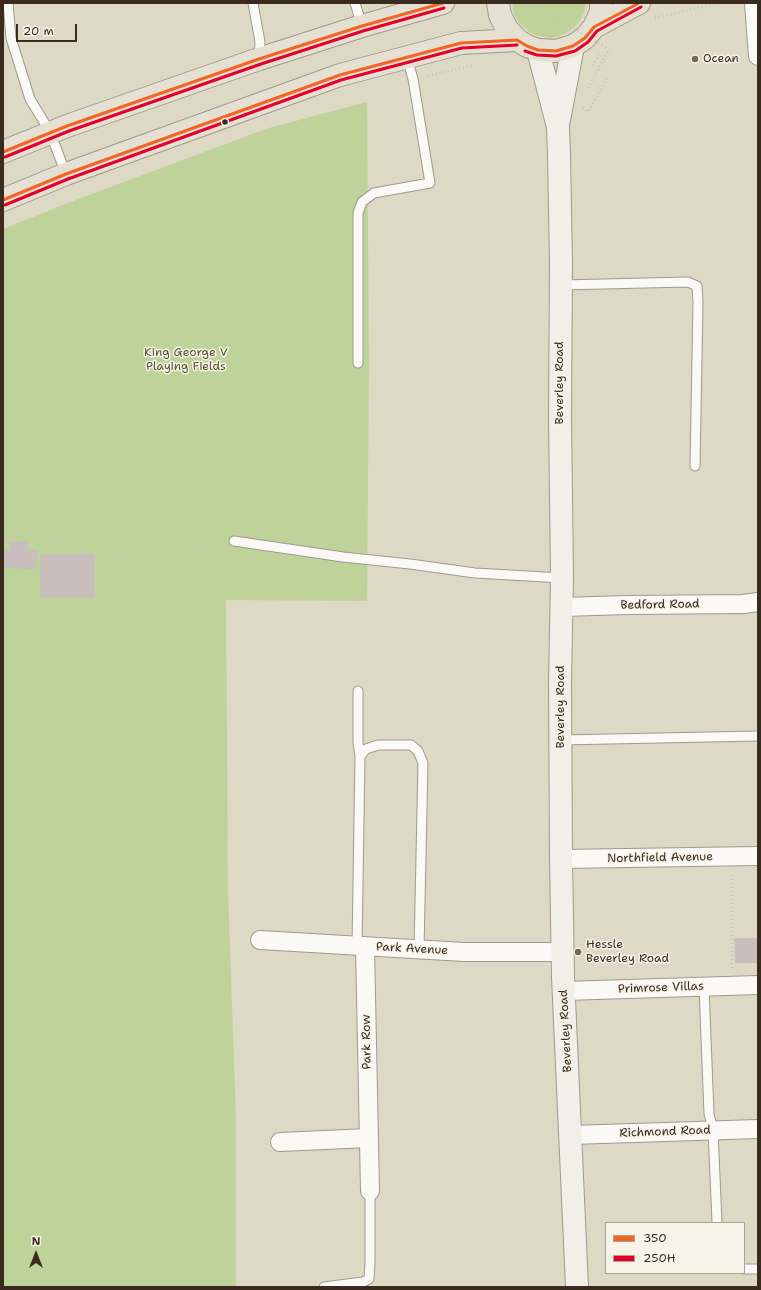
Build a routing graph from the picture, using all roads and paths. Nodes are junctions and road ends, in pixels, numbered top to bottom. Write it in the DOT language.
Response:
graph roads {
  1 [pos="8,3"];
  2 [pos="253,3"];
  3 [pos="354,3"];
  4 [pos="443,3"];
  5 [pos="498,3"];
  6 [pos="529,3"];
  7 [pos="602,3"];
  8 [pos="719,3"];
  9 [pos="754,3"];
  10 [pos="645,11"];
  11 [pos="362,26"];
  12 [pos="594,27"];
  13 [pos="518,40"];
  14 [pos="608,45"];
  15 [pos="572,46"];
  16 [pos="538,50"];
  17 [pos="758,56"];
  18 [pos="259,58"];
  19 [pos="407,58"];
  20 [pos="479,64"];
  21 [pos="590,68"];
  22 [pos="607,78"];
  23 [pos="413,79"];
  24 [pos="586,91"];
  25 [pos="579,105"];
  26 [pos="558,127"];
  27 [pos="50,132"];
  28 [pos="3,152"];
  29 [pos="66,174"];
  30 [pos="3,200"];
  31 [pos="561,285"];
  32 [pos="358,363"];
  33 [pos="695,466"];
  34 [pos="3,532"];
  35 [pos="234,541"];
  36 [pos="562,578"];
  37 [pos="758,602"];
  38 [pos="562,607"];
  39 [pos="358,691"];
  40 [pos="758,736"];
  41 [pos="560,740"];
  42 [pos="360,756"];
  43 [pos="758,856"];
  44 [pos="732,857"];
  45 [pos="561,859"];
  46 [pos="260,940"];
  47 [pos="361,946"];
  48 [pos="419,949"];
  49 [pos="564,952"];
  50 [pos="732,986"];
  51 [pos="758,986"];
  52 [pos="704,987"];
  53 [pos="564,991"];
  54 [pos="758,1129"];
  55 [pos="713,1130"];
  56 [pos="571,1135"];
  57 [pos="369,1138"];
  58 [pos="280,1142"];
  59 [pos="370,1191"];
  60 [pos="717,1222"];
  61 [pos="745,1269"];
  62 [pos="758,1269"];
  63 [pos="324,1287"];
  64 [pos="577,1287"];
  1 -- 27 [label="lane"];
  2 -- 18 [label="lane"];
  3 -- 11 [label="lane"];
  4 -- 11 [label="main road"];
  5 -- 13 [label="main road"];
  6 -- 24 [label="path, bridge"];
  7 -- 12 [label="main road"];
  8 -- 10 [label="path"];
  9 -- 17 [label="street"];
  10 -- 12 [label="main road"];
  11 -- 18 [label="main road"];
  12 -- 15 [label="main road"];
  13 -- 16 [label="main road"];
  13 -- 19 [label="main road"];
  14 -- 21 [label="path"];
  15 -- 16 [label="main road"];
  15 -- 26 [label="street, Beverley Road"];
  16 -- 26 [label="street, Beverley Road"];
  18 -- 27 [label="main road"];
  19 -- 23 [label="lane"];
  19 -- 29 [label="main road"];
  20 -- 23 [label="path"];
  22 -- 25 [label="path"];
  23 -- 32 [label="lane"];
  26 -- 31 [label="street, Beverley Road"];
  27 -- 28 [label="main road"];
  27 -- 29 [label="lane"];
  29 -- 30 [label="main road"];
  31 -- 33 [label="lane"];
  31 -- 36 [label="street, Beverley Road"];
  34 -- 35 [label="path"];
  35 -- 36 [label="lane"];
  36 -- 38 [label="street, Beverley Road"];
  37 -- 38 [label="street, Bedford Road"];
  38 -- 41 [label="street, Beverley Road"];
  39 -- 42 [label="lane"];
  40 -- 41 [label="lane"];
  41 -- 45 [label="street, Beverley Road"];
  42 -- 47 [label="lane"];
  42 -- 48 [label="lane"];
  43 -- 44 [label="street, Northfield Avenue"];
  44 -- 45 [label="street, Northfield Avenue"];
  44 -- 50 [label="path"];
  45 -- 49 [label="street, Beverley Road"];
  46 -- 47 [label="street, Park Avenue"];
  47 -- 48 [label="street, Park Avenue"];
  47 -- 57 [label="street, Park Row"];
  48 -- 49 [label="street, Park Avenue"];
  49 -- 53 [label="street, Beverley Road"];
  50 -- 51 [label="street, Primrose Villas"];
  50 -- 52 [label="street, Primrose Villas"];
  52 -- 53 [label="street, Primrose Villas"];
  52 -- 55 [label="lane"];
  53 -- 56 [label="street, Beverley Road"];
  54 -- 55 [label="street, Richmond Road"];
  55 -- 56 [label="street, Richmond Road"];
  55 -- 60 [label="lane"];
  56 -- 64 [label="street, Beverley Road"];
  57 -- 58 [label="street"];
  57 -- 59 [label="street, Park Row"];
  59 -- 63 [label="lane"];
  61 -- 62 [label="lane"];
}
